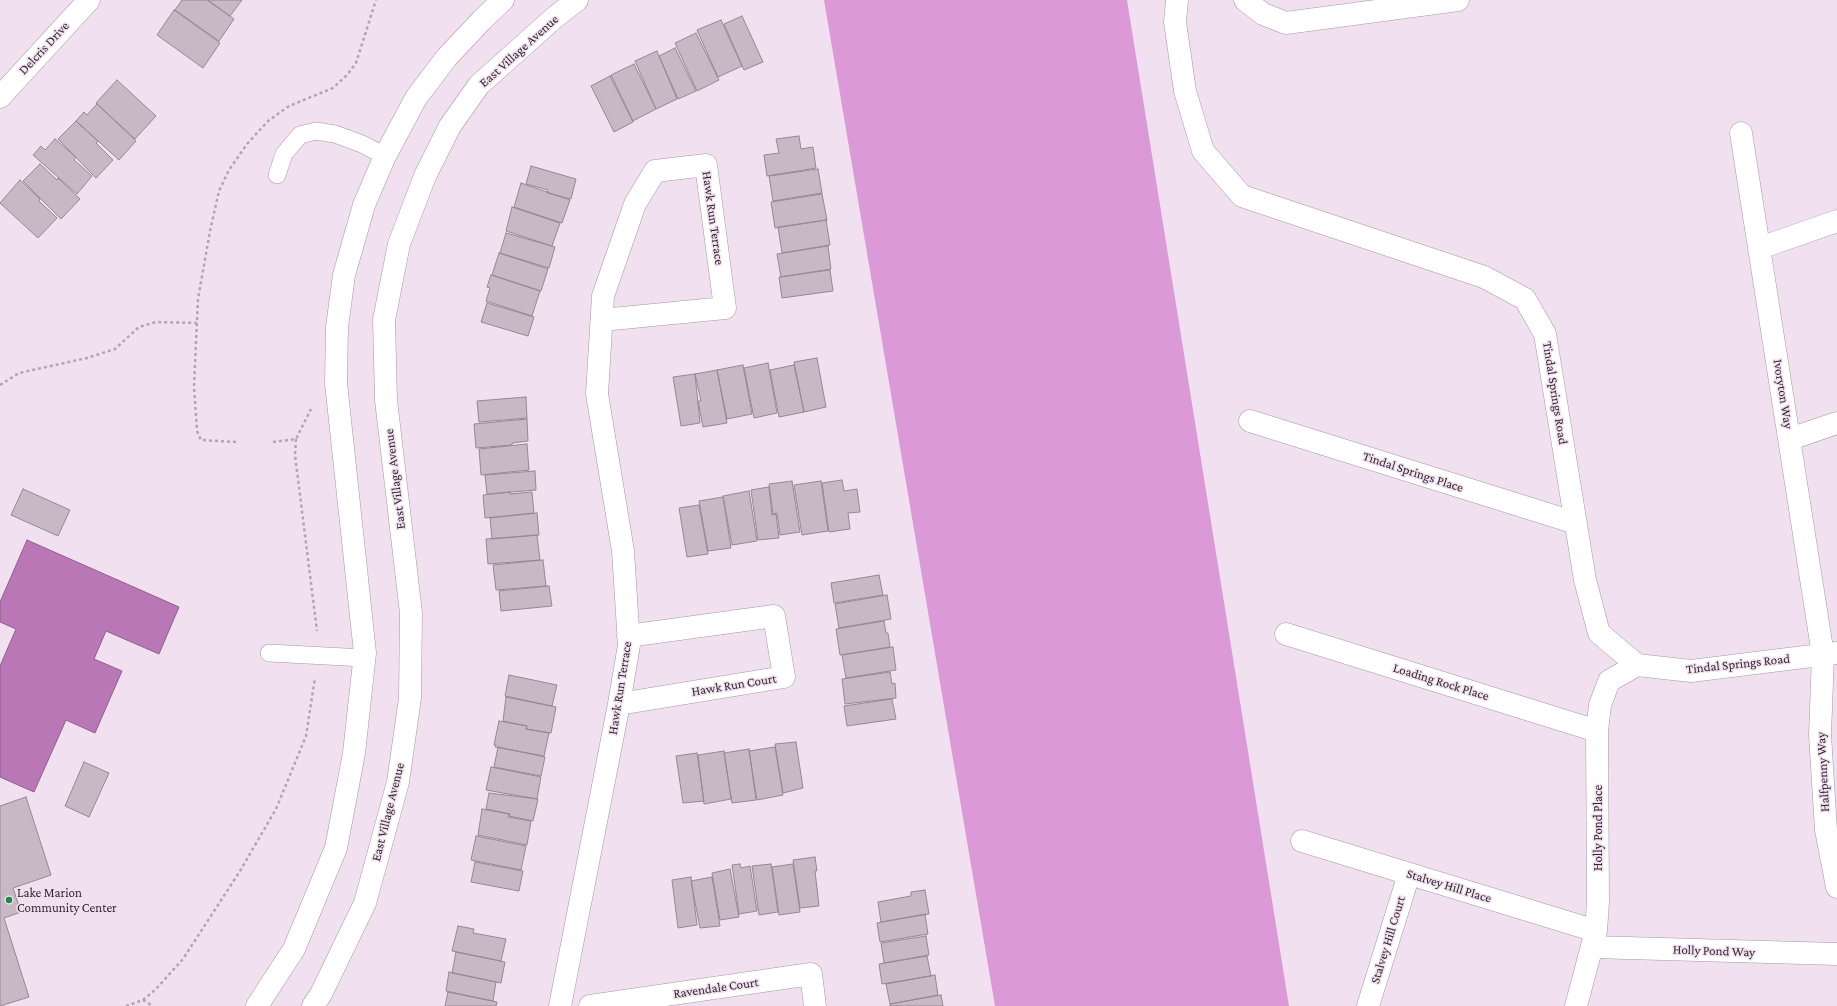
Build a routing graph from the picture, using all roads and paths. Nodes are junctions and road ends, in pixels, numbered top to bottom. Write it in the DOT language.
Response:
graph roads {
  1 [pos="89,0"];
  2 [pos="376,0"];
  3 [pos="503,0"];
  4 [pos="577,0"];
  5 [pos="1244,0"];
  6 [pos="1458,0"];
  7 [pos="1182,1"];
  8 [pos="0,97"];
  9 [pos="1741,133"];
  10 [pos="385,156"];
  11 [pos="277,175"];
  12 [pos="1837,221"];
  13 [pos="1760,248"];
  14 [pos="602,320"];
  15 [pos="197,323"];
  16 [pos="0,384"];
  17 [pos="313,405"];
  18 [pos="1250,420"];
  19 [pos="1837,423"];
  20 [pos="296,438"];
  21 [pos="1790,439"];
  22 [pos="236,442"];
  23 [pos="274,442"];
  24 [pos="1576,524"];
  25 [pos="317,632"];
  26 [pos="1286,634"];
  27 [pos="628,636"];
  28 [pos="269,653"];
  29 [pos="1830,654"];
  30 [pos="364,658"];
  31 [pos="1637,664"];
  32 [pos="315,680"];
  33 [pos="619,704"];
  34 [pos="1597,731"];
  35 [pos="1302,841"];
  36 [pos="1409,874"];
  37 [pos="1837,887"];
  38 [pos="1594,939"];
  39 [pos="1837,954"];
  40 [pos="143,1000"];
  41 [pos="126,1006"];
  42 [pos="153,1006"];
  43 [pos="257,1006"];
  44 [pos="313,1006"];
  45 [pos="560,1006"];
  46 [pos="590,1006"];
  47 [pos="815,1006"];
  48 [pos="1368,1006"];
  49 [pos="1576,1006"];
  1 -- 8 [label="street, Delcris Drive"];
  2 -- 15 [label="path"];
  3 -- 10 [label="street"];
  4 -- 44 [label="street, East Village Avenue"];
  5 -- 6 [label="street"];
  7 -- 24 [label="street, Tindal Springs Road"];
  9 -- 13 [label="street, Ivoryton Way"];
  10 -- 11 [label="lane"];
  10 -- 30 [label="street"];
  12 -- 13 [label="street"];
  13 -- 21 [label="street, Ivoryton Way"];
  14 -- 14 [label="street, Hawk Run Terrace"];
  14 -- 27 [label="street, Hawk Run Terrace"];
  15 -- 16 [label="path"];
  15 -- 22 [label="path"];
  17 -- 20 [label="path"];
  18 -- 24 [label="street, Tindal Springs Place"];
  19 -- 21 [label="street"];
  20 -- 23 [label="path"];
  20 -- 25 [label="path"];
  21 -- 29 [label="street, Ivoryton Way"];
  24 -- 31 [label="street, Tindal Springs Road"];
  26 -- 34 [label="street, Loading Rock Place"];
  27 -- 33 [label="street, Hawk Run Terrace"];
  27 -- 33 [label="street, Hawk Run Court"];
  28 -- 30 [label="lane"];
  29 -- 31 [label="street, Tindal Springs Road"];
  29 -- 37 [label="street, Halfpenny Way"];
  30 -- 43 [label="street"];
  31 -- 34 [label="street, Holly Pond Place"];
  32 -- 40 [label="path"];
  33 -- 45 [label="street, Hawk Run Terrace"];
  34 -- 38 [label="street, Holly Pond Place"];
  35 -- 36 [label="street, Stalvey Hill Place"];
  36 -- 38 [label="street, Stalvey Hill Place"];
  36 -- 48 [label="street, Stalvey Hill Court"];
  38 -- 39 [label="street, Holly Pond Way"];
  38 -- 49 [label="street, Holly Pond Place"];
  40 -- 41 [label="path"];
  40 -- 42 [label="path"];
  46 -- 47 [label="street, Ravendale Court"];
}
